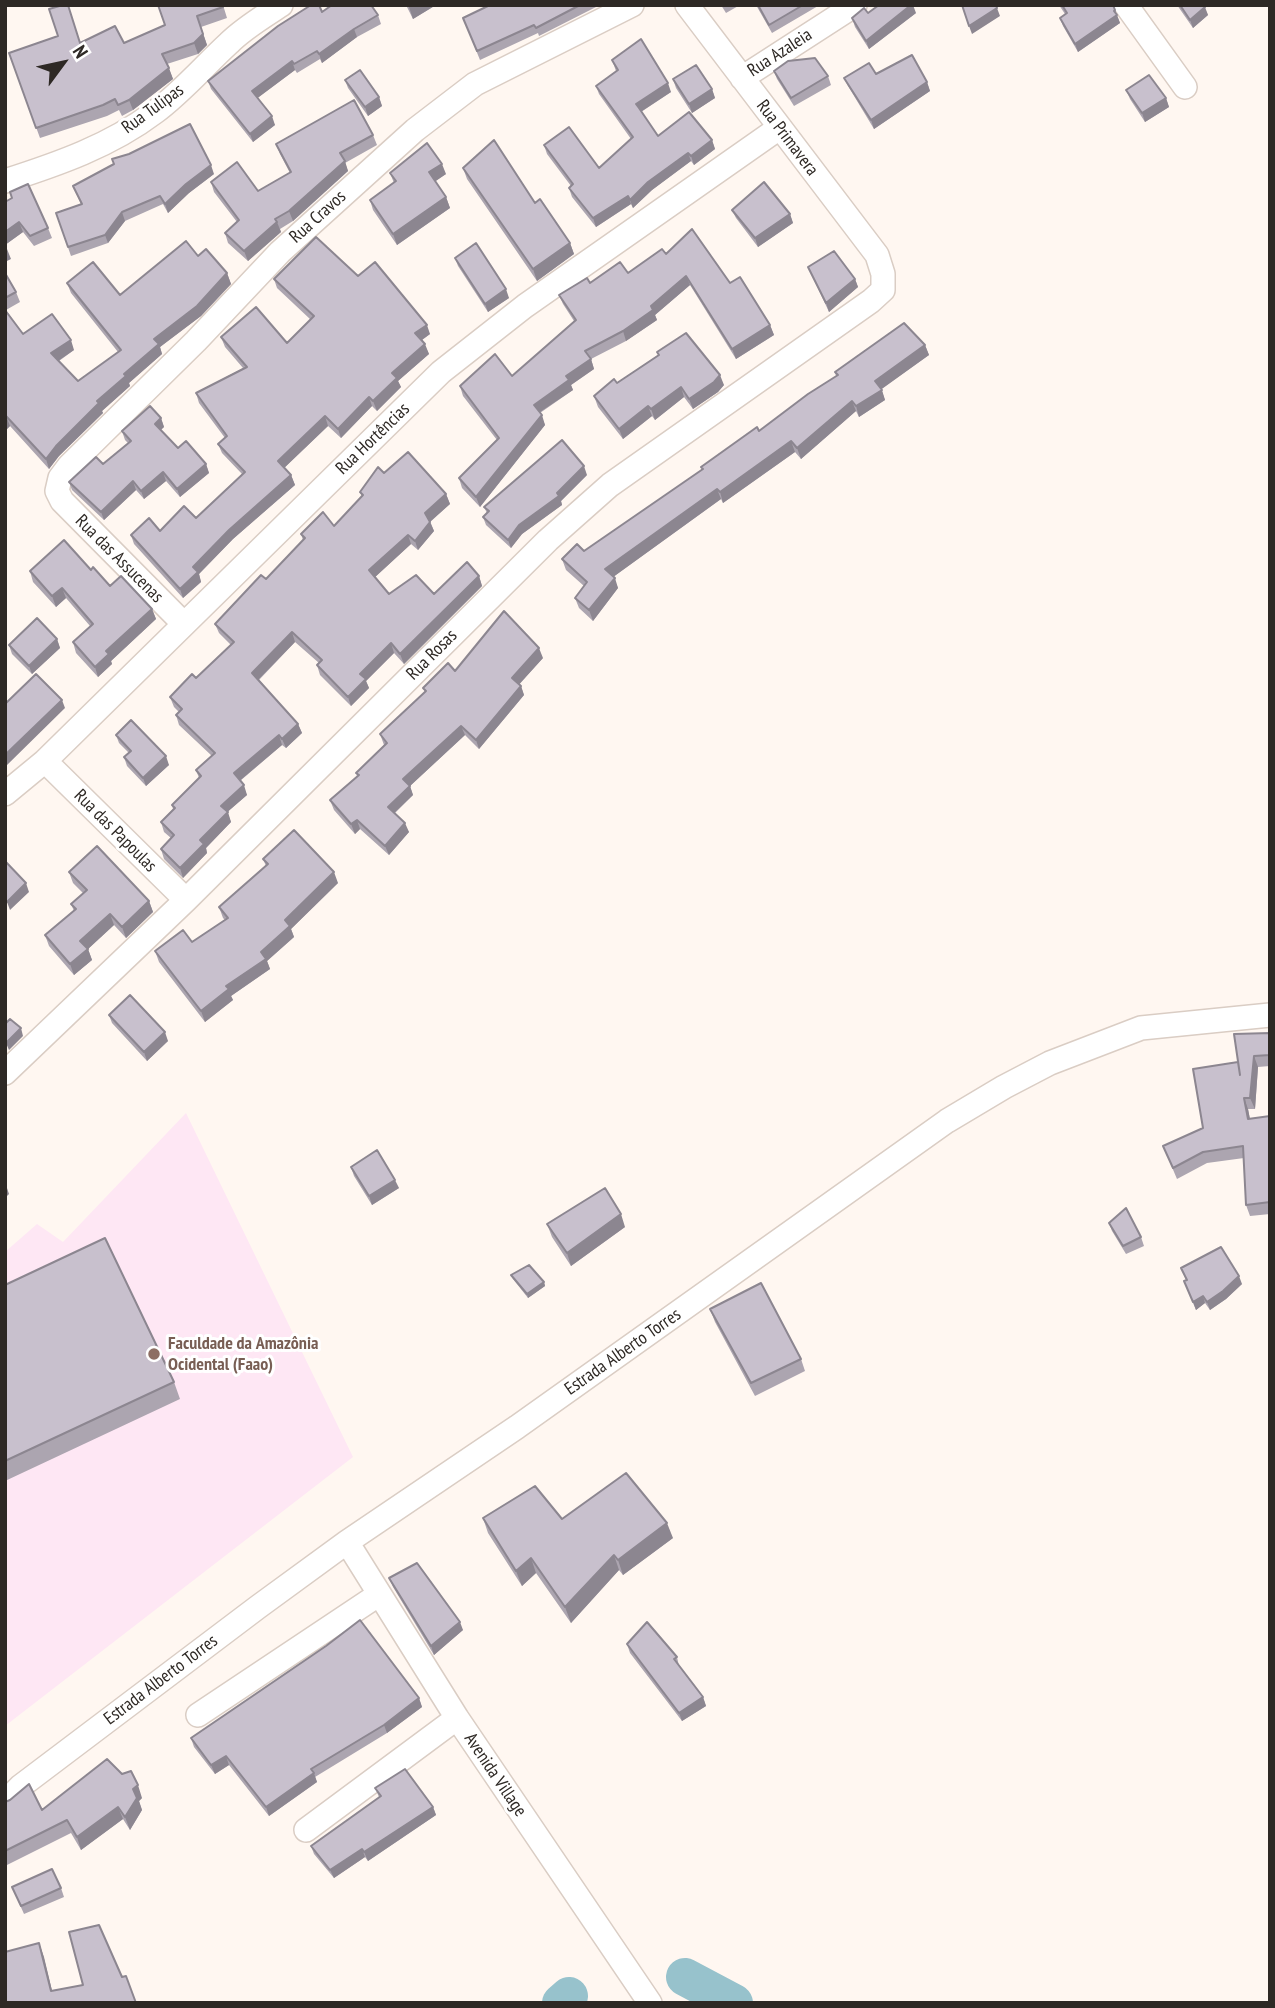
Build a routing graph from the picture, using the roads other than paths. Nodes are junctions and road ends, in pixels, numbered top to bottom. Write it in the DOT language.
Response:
graph roads {
  1 [pos="632,5"];
  2 [pos="687,5"];
  3 [pos="855,5"];
  4 [pos="1126,5"];
  5 [pos="272,8"];
  6 [pos="742,78"];
  7 [pos="1185,87"];
  8 [pos="779,128"];
  9 [pos="5,181"];
  10 [pos="883,274"];
  11 [pos="57,491"];
  12 [pos="184,624"];
  13 [pos="45,761"];
  14 [pos="5,794"];
  15 [pos="186,901"];
  16 [pos="1270,1015"];
  17 [pos="5,1073"];
  18 [pos="347,1542"];
  19 [pos="378,1595"];
  20 [pos="198,1715"];
  21 [pos="457,1718"];
  22 [pos="10,1793"];
  23 [pos="306,1830"];
  24 [pos="650,2003"];
  1 -- 11 [label="street, Rua Cravos"];
  2 -- 6 [label="street, Rua Primavera"];
  3 -- 6 [label="street, Rua Azaleia"];
  4 -- 7 [label="street"];
  5 -- 9 [label="street, Rua Tulipas"];
  6 -- 8 [label="street, Rua Primavera"];
  8 -- 10 [label="street, Rua Primavera"];
  8 -- 12 [label="street, Rua Hortências"];
  10 -- 15 [label="street, Rua Rosas"];
  11 -- 12 [label="street, Rua das Assucenas"];
  12 -- 13 [label="street, Rua Hortências"];
  13 -- 14 [label="street, Rua Hortências"];
  13 -- 15 [label="street, Rua das Papoulas"];
  15 -- 17 [label="street, Rua Rosas"];
  16 -- 18 [label="street, Estrada Alberto Torres"];
  18 -- 19 [label="street, Avenida Village"];
  18 -- 22 [label="street, Estrada Alberto Torres"];
  19 -- 20 [label="street"];
  19 -- 21 [label="street, Avenida Village"];
  21 -- 23 [label="street"];
  21 -- 24 [label="street, Avenida Village"];
}
